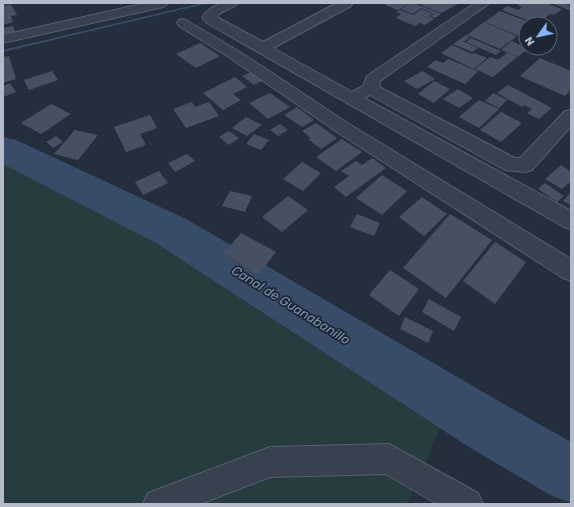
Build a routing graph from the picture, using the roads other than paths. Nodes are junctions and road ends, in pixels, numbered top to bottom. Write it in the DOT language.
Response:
graph roads {
  1 [pos="163,3"];
  2 [pos="232,3"];
  3 [pos="347,3"];
  4 [pos="484,3"];
  5 [pos="184,23"];
  6 [pos="3,39"];
  7 [pos="263,48"];
  8 [pos="372,89"];
  9 [pos="351,98"];
  10 [pos="571,115"];
  11 [pos="571,221"];
  12 [pos="571,271"];
  13 [pos="159,504"];
  14 [pos="467,504"];
  1 -- 6 [label="street"];
  2 -- 7 [label="street"];
  3 -- 7 [label="street"];
  4 -- 8 [label="street"];
  5 -- 12 [label="street"];
  7 -- 9 [label="street"];
  8 -- 9 [label="street"];
  8 -- 10 [label="street"];
  9 -- 11 [label="street"];
  13 -- 14 [label="street"];
}
